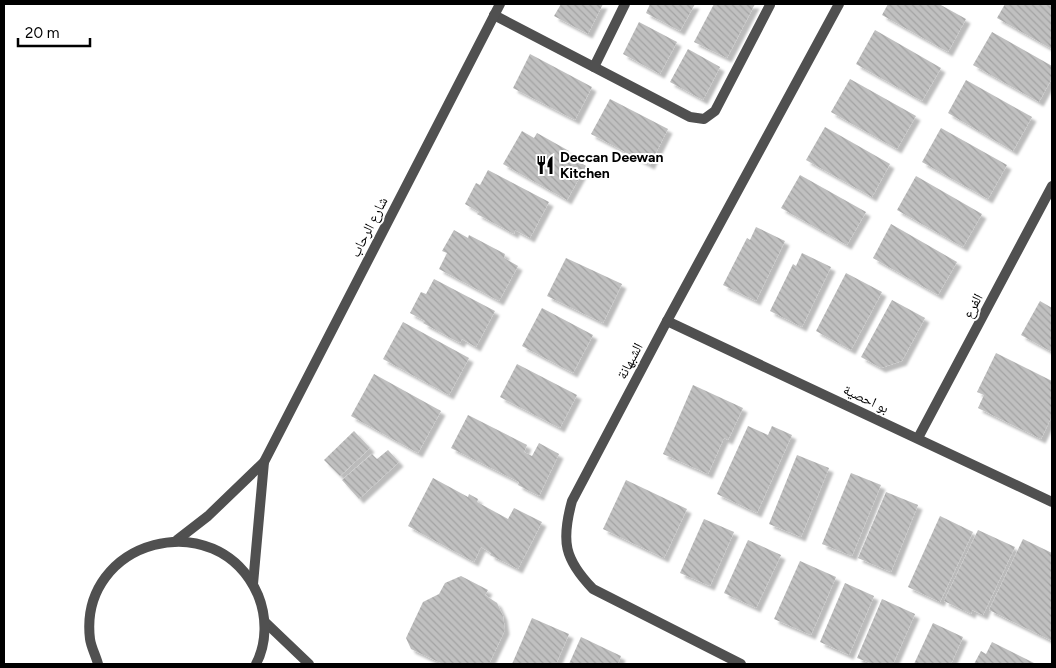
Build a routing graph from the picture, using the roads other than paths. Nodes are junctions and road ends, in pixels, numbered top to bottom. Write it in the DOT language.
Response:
graph roads {
  1 [pos="500,4"];
  2 [pos="625,4"];
  3 [pos="839,4"];
  4 [pos="770,5"];
  5 [pos="494,15"];
  6 [pos="594,67"];
  7 [pos="1052,186"];
  8 [pos="667,321"];
  9 [pos="918,438"];
  10 [pos="264,462"];
  11 [pos="1052,502"];
  12 [pos="177,540"];
  13 [pos="253,584"];
  14 [pos="265,622"];
  15 [pos="98,664"];
  16 [pos="256,664"];
  17 [pos="309,664"];
  18 [pos="741,664"];
  1 -- 5 [label="street, شارع الرحاب"];
  2 -- 6 [label="street"];
  3 -- 8 [label="street, الشبهانة"];
  4 -- 6 [label="street"];
  5 -- 6 [label="street"];
  5 -- 10 [label="street, شارع الرحاب"];
  7 -- 9 [label="street, الفرع"];
  8 -- 9 [label="street, بو احصية"];
  8 -- 18 [label="street, الشبهانة"];
  9 -- 11 [label="street, بو احصية"];
  10 -- 12 [label="street, شارع الرحاب"];
  10 -- 13 [label="street, شارع الرحاب"];
  12 -- 13 [label="street"];
  12 -- 15 [label="street"];
  13 -- 14 [label="street"];
  14 -- 16 [label="street"];
  14 -- 17 [label="street"];
}
